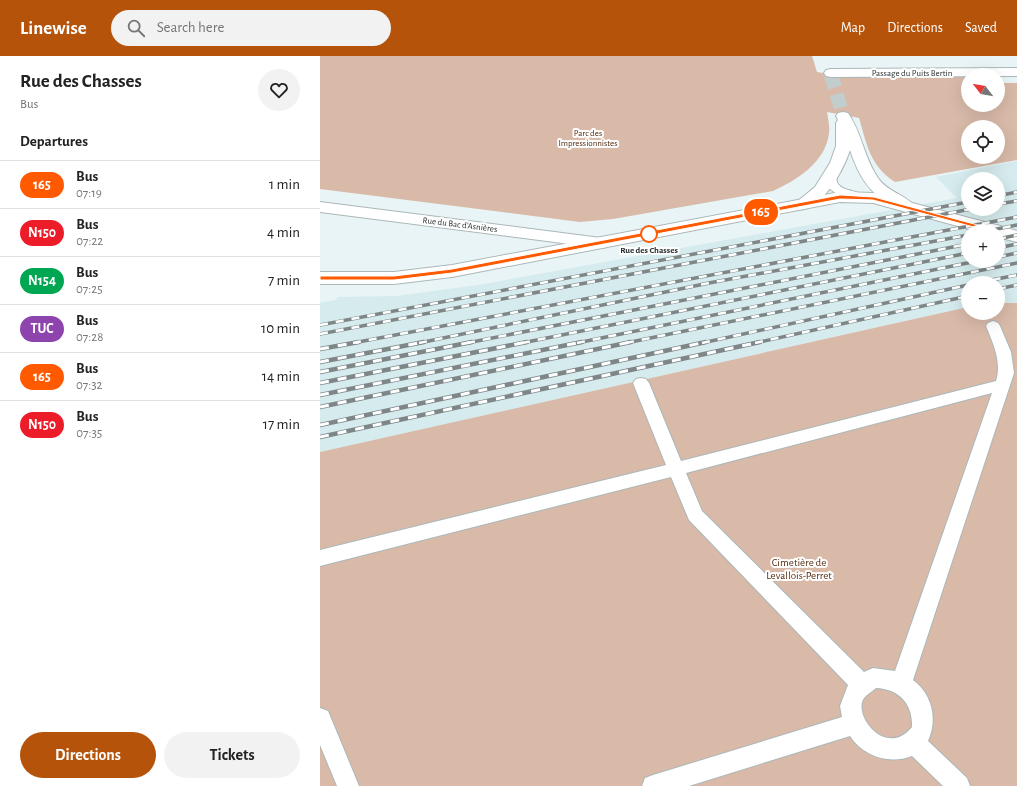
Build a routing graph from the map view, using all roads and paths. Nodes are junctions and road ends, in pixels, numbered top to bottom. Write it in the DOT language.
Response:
graph roads {
  1 [pos="830,70"];
  2 [pos="1017,72"];
  3 [pos="831,177"];
  4 [pos="877,194"];
  5 [pos="856,196"];
  6 [pos="801,205"];
  7 [pos="320,207"];
  8 [pos="972,224"];
  9 [pos="1005,233"];
  10 [pos="1017,237"];
  11 [pos="601,244"];
  12 [pos="320,278"];
  13 [pos="993,326"];
  14 [pos="641,383"];
  15 [pos="1000,385"];
  16 [pos="676,470"];
  17 [pos="320,558"];
  18 [pos="901,683"];
  19 [pos="861,684"];
  20 [pos="320,719"];
  21 [pos="854,724"];
  22 [pos="914,743"];
  23 [pos="348,786"];
  24 [pos="653,786"];
  25 [pos="959,786"];
  1 -- 2 [label="street, Passage du Puits Bertin"];
  3 -- 4 [label="street"];
  3 -- 5 [label="lane"];
  3 -- 6 [label="street"];
  4 -- 5 [label="street"];
  4 -- 8 [label="street"];
  5 -- 6 [label="street"];
  6 -- 11 [label="street"];
  7 -- 11 [label="street, Rue du Bac d’Asnières"];
  9 -- 10 [label="street"];
  11 -- 12 [label="street"];
  13 -- 15 [label="lane"];
  14 -- 16 [label="lane"];
  15 -- 16 [label="lane"];
  15 -- 18 [label="lane"];
  16 -- 17 [label="lane"];
  16 -- 19 [label="lane"];
  18 -- 19 [label="lane"];
  18 -- 22 [label="lane"];
  19 -- 21 [label="lane"];
  20 -- 23 [label="lane"];
  21 -- 22 [label="lane"];
  21 -- 24 [label="lane"];
  22 -- 25 [label="lane"];
}
